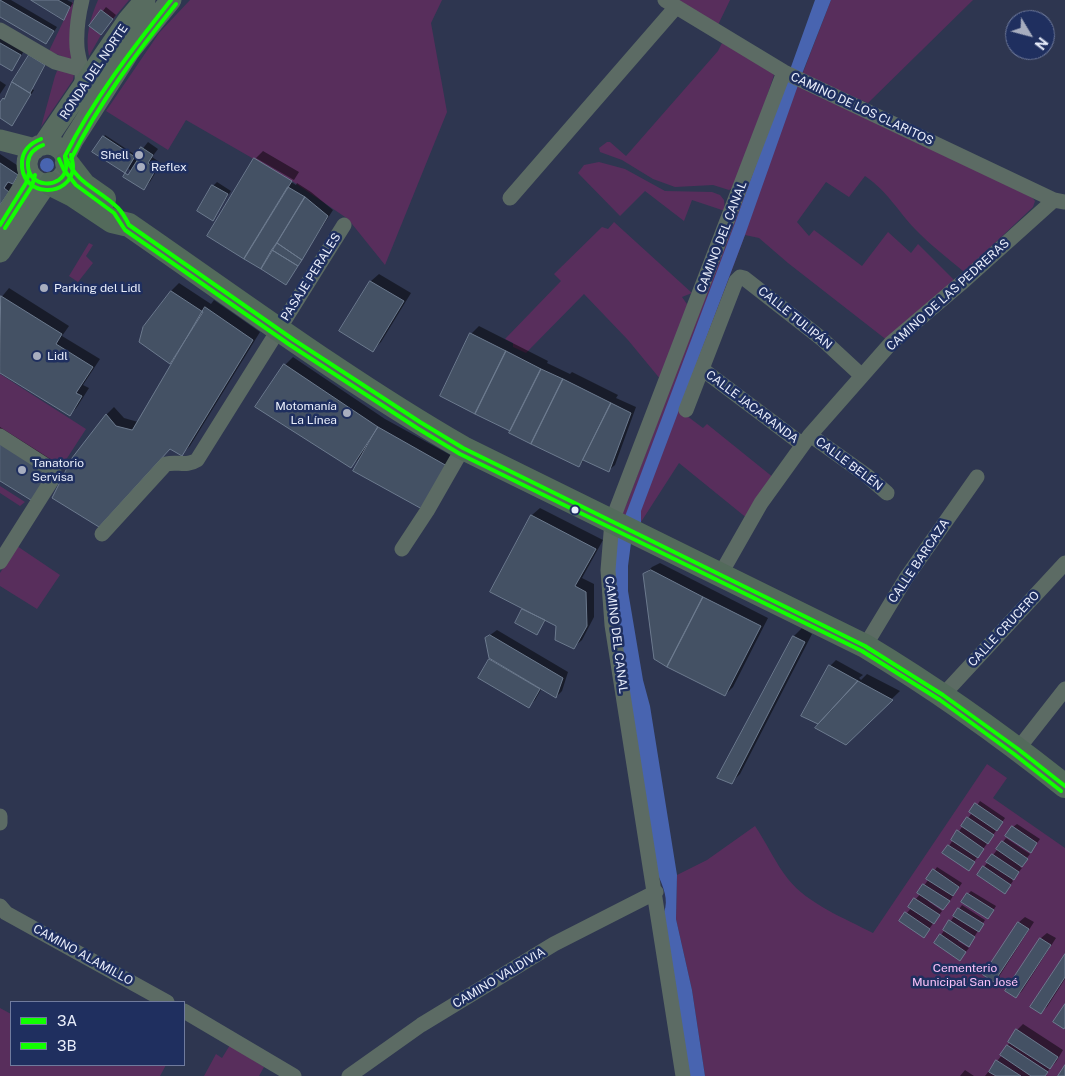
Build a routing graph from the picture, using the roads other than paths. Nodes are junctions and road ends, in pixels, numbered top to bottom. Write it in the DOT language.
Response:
graph roads {
  1 [pos="82,0"];
  2 [pos="145,0"];
  3 [pos="170,0"];
  4 [pos="670,3"];
  5 [pos="0,30"];
  6 [pos="80,69"];
  7 [pos="784,72"];
  8 [pos="80,93"];
  9 [pos="0,140"];
  10 [pos="0,147"];
  11 [pos="66,159"];
  12 [pos="39,167"];
  13 [pos="510,198"];
  14 [pos="1059,201"];
  15 [pos="344,224"];
  16 [pos="0,225"];
  17 [pos="130,225"];
  18 [pos="0,252"];
  19 [pos="278,330"];
  20 [pos="702,369"];
  21 [pos="862,376"];
  22 [pos="686,410"];
  23 [pos="0,436"];
  24 [pos="807,440"];
  25 [pos="463,448"];
  26 [pos="977,477"];
  27 [pos="887,494"];
  28 [pos="612,521"];
  29 [pos="102,534"];
  30 [pos="402,549"];
  31 [pos="0,562"];
  32 [pos="1065,563"];
  33 [pos="720,575"];
  34 [pos="865,646"];
  35 [pos="1065,689"];
  36 [pos="943,695"];
  37 [pos="1018,749"];
  38 [pos="1065,786"];
  39 [pos="0,816"];
  40 [pos="0,823"];
  41 [pos="656,892"];
  42 [pos="2,915"];
  43 [pos="165,1001"];
  44 [pos="185,1012"];
  45 [pos="294,1076"];
  46 [pos="349,1076"];
  47 [pos="683,1076"];
  1 -- 6 [label="street"];
  2 -- 8 [label="main road, RONDA DEL NORTE"];
  3 -- 11 [label="main road, RONDA DEL NORTE"];
  4 -- 7 [label="street, CAMINO DE LOS CLARITOS"];
  4 -- 13 [label="street, CAMINO DE LOS CLARITOS"];
  5 -- 6 [label="street"];
  6 -- 8 [label="street"];
  7 -- 14 [label="street, CAMINO DE LOS CLARITOS"];
  7 -- 28 [label="street, CAMINO DEL CANAL"];
  8 -- 12 [label="main road, RONDA DEL NORTE"];
  9 -- 12 [label="main road"];
  10 -- 12 [label="main road"];
  11 -- 12 [label="main road"];
  11 -- 12 [label="main road, RONDA DEL NORTE"];
  11 -- 17 [label="main road"];
  12 -- 16 [label="main road"];
  12 -- 17 [label="main road"];
  12 -- 18 [label="main road"];
  14 -- 21 [label="street, CAMINO DE LAS PEDRERAS"];
  15 -- 19 [label="street, PASAJE PERALES"];
  17 -- 19 [label="main road"];
  19 -- 25 [label="main road"];
  19 -- 29 [label="street, PASAJE PERALES"];
  20 -- 21 [label="street, CALLE TULIPÁN"];
  20 -- 22 [label="street"];
  20 -- 24 [label="street, CALLE JACARANDA"];
  21 -- 24 [label="street, CAMINO DE LAS PEDRERAS"];
  23 -- 31 [label="street"];
  24 -- 27 [label="street, CALLE BELÉN"];
  24 -- 33 [label="street, CAMINO DE LAS PEDRERAS"];
  25 -- 28 [label="main road"];
  25 -- 30 [label="street"];
  26 -- 34 [label="street, CALLE BARCAZA"];
  28 -- 33 [label="main road"];
  28 -- 41 [label="street, CAMINO DEL CANAL"];
  32 -- 36 [label="street, CALLE CRUCERO"];
  33 -- 34 [label="main road"];
  34 -- 36 [label="main road"];
  35 -- 37 [label="street"];
  36 -- 37 [label="main road"];
  37 -- 38 [label="main road"];
  39 -- 40 [label="street"];
  41 -- 46 [label="street, CAMINO VALDIVIA"];
  41 -- 47 [label="street, CAMINO DEL CANAL"];
  42 -- 43 [label="street, CAMINO ALAMILLO"];
  44 -- 45 [label="street"];
}
